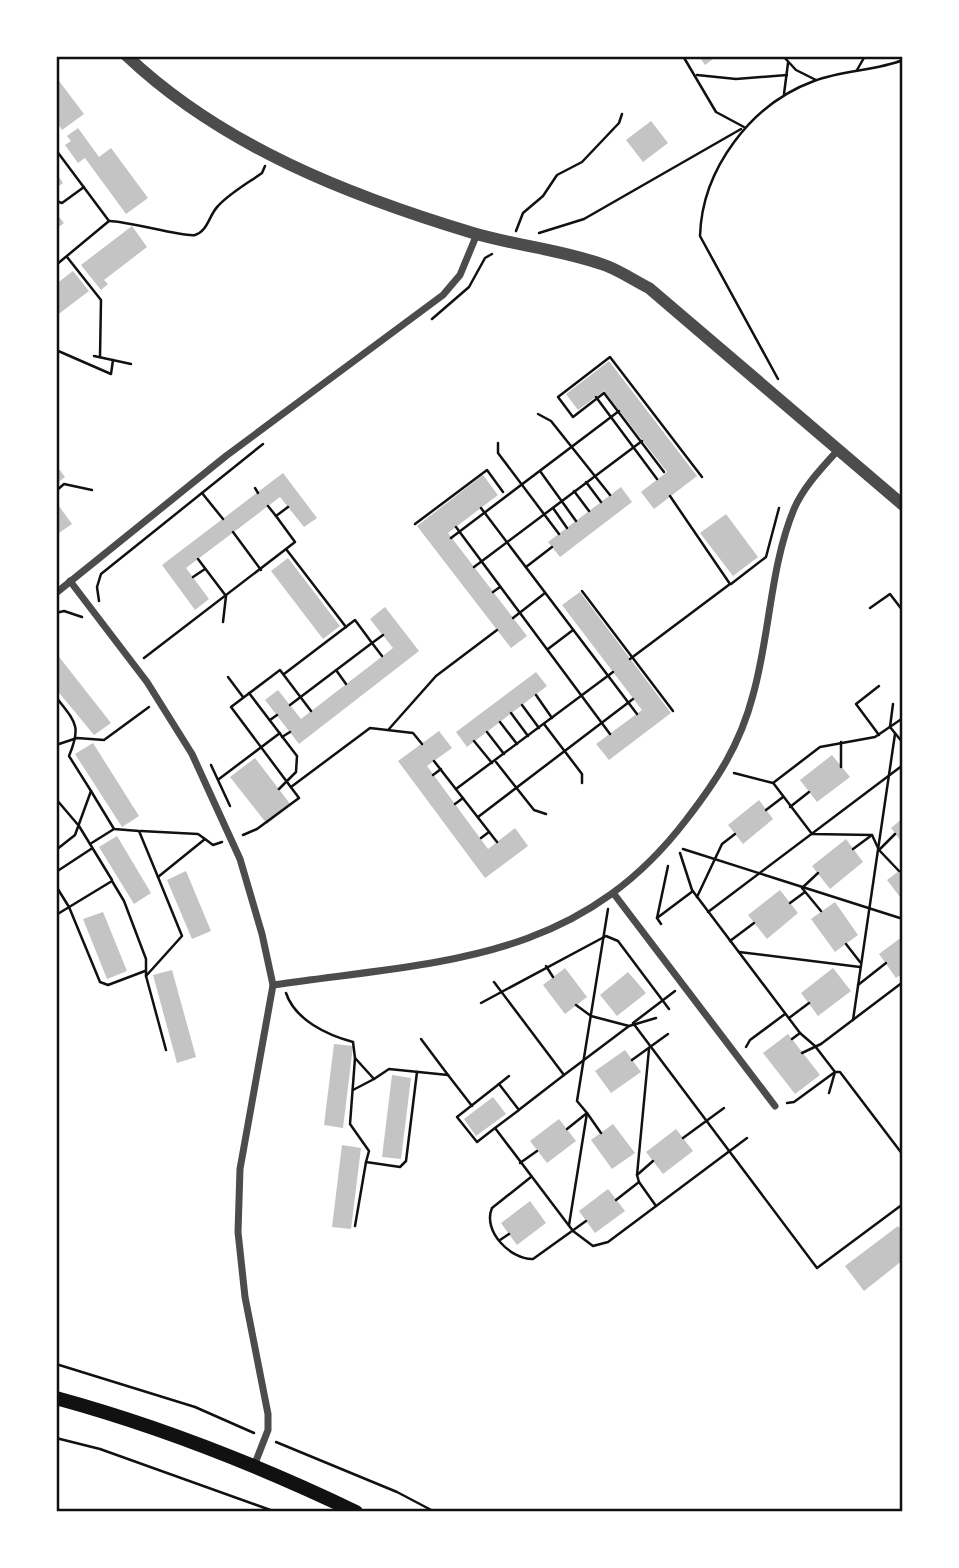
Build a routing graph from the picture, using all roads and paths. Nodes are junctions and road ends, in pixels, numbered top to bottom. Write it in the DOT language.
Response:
graph roads {
  1 [pos="127,56"];
  2 [pos="683,56"];
  3 [pos="783,56"];
  4 [pos="865,56"];
  5 [pos="903,60"];
  6 [pos="788,63"];
  7 [pos="857,70"];
  8 [pos="697,75"];
  9 [pos="787,75"];
  10 [pos="816,80"];
  11 [pos="784,94"];
  12 [pos="622,114"];
  13 [pos="744,128"];
  14 [pos="56,150"];
  15 [pos="266,163"];
  16 [pos="83,187"];
  17 [pos="56,201"];
  18 [pos="109,221"];
  19 [pos="508,230"];
  20 [pos="515,232"];
  21 [pos="477,234"];
  22 [pos="523,234"];
  23 [pos="530,236"];
  24 [pos="492,254"];
  25 [pos="67,256"];
  26 [pos="56,265"];
  27 [pos="424,324"];
  28 [pos="56,350"];
  29 [pos="94,356"];
  30 [pos="100,357"];
  31 [pos="113,360"];
  32 [pos="131,364"];
  33 [pos="783,387"];
  34 [pos="596,398"];
  35 [pos="619,411"];
  36 [pos="538,414"];
  37 [pos="611,417"];
  38 [pos="271,438"];
  39 [pos="641,441"];
  40 [pos="498,443"];
  41 [pos="572,446"];
  42 [pos="633,447"];
  43 [pos="838,450"];
  44 [pos="540,471"];
  45 [pos="664,472"];
  46 [pos="595,476"];
  47 [pos="702,477"];
  48 [pos="657,479"];
  49 [pos="586,482"];
  50 [pos="523,484"];
  51 [pos="255,488"];
  52 [pos="92,490"];
  53 [pos="56,491"];
  54 [pos="574,491"];
  55 [pos="503,492"];
  56 [pos="202,493"];
  57 [pos="258,493"];
  58 [pos="610,495"];
  59 [pos="670,496"];
  60 [pos="562,501"];
  61 [pos="601,502"];
  62 [pos="903,505"];
  63 [pos="268,506"];
  64 [pos="288,507"];
  65 [pos="481,508"];
  66 [pos="553,508"];
  67 [pos="779,508"];
  68 [pos="589,511"];
  69 [pos="485,513"];
  70 [pos="544,514"];
  71 [pos="276,516"];
  72 [pos="223,519"];
  73 [pos="576,521"];
  74 [pos="415,524"];
  75 [pos="456,527"];
  76 [pos="567,528"];
  77 [pos="233,532"];
  78 [pos="459,532"];
  79 [pos="559,534"];
  80 [pos="451,538"];
  81 [pos="507,542"];
  82 [pos="552,547"];
  83 [pos="286,549"];
  84 [pos="198,559"];
  85 [pos="481,561"];
  86 [pos="723,564"];
  87 [pos="474,567"];
  88 [pos="526,567"];
  89 [pos="718,568"];
  90 [pos="205,569"];
  91 [pos="261,570"];
  92 [pos="193,578"];
  93 [pos="70,581"];
  94 [pos="730,584"];
  95 [pos="500,586"];
  96 [pos="582,591"];
  97 [pos="493,592"];
  98 [pos="56,593"];
  99 [pos="545,593"];
  100 [pos="226,596"];
  101 [pos="99,601"];
  102 [pos="870,608"];
  103 [pos="903,611"];
  104 [pos="56,613"];
  105 [pos="519,613"];
  106 [pos="571,616"];
  107 [pos="513,618"];
  108 [pos="566,620"];
  109 [pos="87,622"];
  110 [pos="223,622"];
  111 [pos="346,627"];
  112 [pos="498,630"];
  113 [pos="573,630"];
  114 [pos="383,635"];
  115 [pos="372,643"];
  116 [pos="591,643"];
  117 [pos="586,647"];
  118 [pos="547,650"];
  119 [pos="382,656"];
  120 [pos="631,658"];
  121 [pos="150,667"];
  122 [pos="336,670"];
  123 [pos="613,672"];
  124 [pos="284,674"];
  125 [pos="608,676"];
  126 [pos="228,677"];
  127 [pos="346,684"];
  128 [pos="879,685"];
  129 [pos="249,693"];
  130 [pos="536,695"];
  131 [pos="581,696"];
  132 [pos="56,697"];
  133 [pos="243,697"];
  134 [pos="301,697"];
  135 [pos="634,699"];
  136 [pos="628,703"];
  137 [pos="893,704"];
  138 [pos="290,705"];
  139 [pos="522,705"];
  140 [pos="149,706"];
  141 [pos="311,711"];
  142 [pos="673,711"];
  143 [pos="511,713"];
  144 [pos="636,714"];
  145 [pos="277,715"];
  146 [pos="552,718"];
  147 [pos="903,718"];
  148 [pos="270,720"];
  149 [pos="500,722"];
  150 [pos="602,723"];
  151 [pos="544,724"];
  152 [pos="890,727"];
  153 [pos="539,728"];
  154 [pos="389,729"];
  155 [pos="290,732"];
  156 [pos="487,732"];
  157 [pos="610,734"];
  158 [pos="895,734"];
  159 [pos="281,735"];
  160 [pos="879,735"];
  161 [pos="528,736"];
  162 [pos="76,738"];
  163 [pos="474,741"];
  164 [pos="841,742"];
  165 [pos="903,743"];
  166 [pos="422,744"];
  167 [pos="517,744"];
  168 [pos="56,745"];
  169 [pos="261,747"];
  170 [pos="565,751"];
  171 [pos="504,754"];
  172 [pos="207,757"];
  173 [pos="496,760"];
  174 [pos="435,761"];
  175 [pos="492,763"];
  176 [pos="903,765"];
  177 [pos="842,767"];
  178 [pos="441,769"];
  179 [pos="724,771"];
  180 [pos="433,775"];
  181 [pos="889,776"];
  182 [pos="219,779"];
  183 [pos="287,782"];
  184 [pos="582,783"];
  185 [pos="773,783"];
  186 [pos="291,788"];
  187 [pos="516,788"];
  188 [pos="279,789"];
  189 [pos="456,789"];
  190 [pos="91,791"];
  191 [pos="809,792"];
  192 [pos="783,797"];
  193 [pos="463,798"];
  194 [pos="56,799"];
  195 [pos="455,804"];
  196 [pos="790,807"];
  197 [pos="766,810"];
  198 [pos="233,813"];
  199 [pos="546,814"];
  200 [pos="478,817"];
  201 [pos="237,824"];
  202 [pos="79,826"];
  203 [pos="114,829"];
  204 [pos="139,831"];
  205 [pos="489,832"];
  206 [pos="735,834"];
  207 [pos="812,834"];
  208 [pos="895,834"];
  209 [pos="873,835"];
  210 [pos="481,838"];
  211 [pos="205,839"];
  212 [pos="225,842"];
  213 [pos="497,842"];
  214 [pos="91,846"];
  215 [pos="853,849"];
  216 [pos="879,849"];
  217 [pos="56,850"];
  218 [pos="716,860"];
  219 [pos="668,866"];
  220 [pos="899,871"];
  221 [pos="56,872"];
  222 [pos="818,873"];
  223 [pos="759,874"];
  224 [pos="158,877"];
  225 [pos="112,881"];
  226 [pos="56,886"];
  227 [pos="802,888"];
  228 [pos="693,891"];
  229 [pos="805,892"];
  230 [pos="611,896"];
  231 [pos="697,897"];
  232 [pos="790,903"];
  233 [pos="69,907"];
  234 [pos="868,908"];
  235 [pos="821,911"];
  236 [pos="708,912"];
  237 [pos="56,915"];
  238 [pos="657,918"];
  239 [pos="903,919"];
  240 [pos="754,923"];
  241 [pos="661,924"];
  242 [pos="606,936"];
  243 [pos="730,941"];
  244 [pos="846,944"];
  245 [pos="739,953"];
  246 [pos="860,962"];
  247 [pos="886,963"];
  248 [pos="546,966"];
  249 [pos="860,967"];
  250 [pos="146,974"];
  251 [pos="553,976"];
  252 [pos="494,982"];
  253 [pos="903,982"];
  254 [pos="273,985"];
  255 [pos="857,986"];
  256 [pos="500,990"];
  257 [pos="673,993"];
  258 [pos="286,996"];
  259 [pos="663,1001"];
  260 [pos="481,1003"];
  261 [pos="809,1003"];
  262 [pos="576,1005"];
  263 [pos="668,1009"];
  264 [pos="785,1014"];
  265 [pos="592,1016"];
  266 [pos="656,1018"];
  267 [pos="789,1018"];
  268 [pos="853,1020"];
  269 [pos="631,1025"];
  270 [pos="800,1033"];
  271 [pos="668,1034"];
  272 [pos="421,1039"];
  273 [pos="792,1039"];
  274 [pos="821,1044"];
  275 [pos="809,1045"];
  276 [pos="815,1046"];
  277 [pos="650,1048"];
  278 [pos="166,1050"];
  279 [pos="818,1050"];
  280 [pos="802,1052"];
  281 [pos="748,1053"];
  282 [pos="355,1058"];
  283 [pos="586,1059"];
  284 [pos="632,1060"];
  285 [pos="417,1072"];
  286 [pos="835,1072"];
  287 [pos="448,1074"];
  288 [pos="562,1075"];
  289 [pos="509,1076"];
  290 [pos="374,1079"];
  291 [pos="499,1084"];
  292 [pos="353,1090"];
  293 [pos="829,1093"];
  294 [pos="782,1099"];
  295 [pos="472,1106"];
  296 [pos="775,1106"];
  297 [pos="724,1108"];
  298 [pos="519,1110"];
  299 [pos="586,1113"];
  300 [pos="707,1121"];
  301 [pos="495,1128"];
  302 [pos="567,1129"];
  303 [pos="601,1132"];
  304 [pos="683,1138"];
  305 [pos="747,1138"];
  306 [pos="537,1151"];
  307 [pos="729,1151"];
  308 [pos="903,1155"];
  309 [pos="653,1161"];
  310 [pos="366,1162"];
  311 [pos="520,1163"];
  312 [pos="637,1175"];
  313 [pos="531,1177"];
  314 [pos="639,1182"];
  315 [pos="616,1200"];
  316 [pos="903,1204"];
  317 [pos="656,1206"];
  318 [pos="586,1221"];
  319 [pos="355,1226"];
  320 [pos="569,1226"];
  321 [pos="573,1231"];
  322 [pos="509,1234"];
  323 [pos="500,1240"];
  324 [pos="56,1364"];
  325 [pos="56,1398"];
  326 [pos="56,1438"];
  327 [pos="266,1438"];
  328 [pos="254,1466"];
  329 [pos="349,1510"];
  330 [pos="276,1512"];
  331 [pos="435,1512"];
  1 -- 21 [label="street"];
  2 -- 8 [label="path"];
  3 -- 6 [label="path"];
  4 -- 7 [label="path"];
  5 -- 7 [label="path"];
  6 -- 9 [label="path"];
  6 -- 10 [label="path"];
  7 -- 10 [label="path"];
  8 -- 9 [label="path"];
  8 -- 13 [label="path"];
  9 -- 11 [label="path"];
  10 -- 11 [label="path"];
  11 -- 13 [label="path"];
  12 -- 20 [label="path"];
  13 -- 23 [label="path"];
  13 -- 33 [label="path"];
  14 -- 16 [label="path"];
  15 -- 18 [label="path"];
  16 -- 17 [label="path"];
  16 -- 18 [label="path"];
  18 -- 25 [label="path"];
  19 -- 20 [label="path"];
  20 -- 22 [label="path"];
  21 -- 43 [label="street"];
  21 -- 93 [label="street"];
  24 -- 27 [label="path"];
  25 -- 26 [label="path"];
  25 -- 30 [label="path"];
  28 -- 31 [label="path"];
  29 -- 30 [label="path"];
  30 -- 31 [label="path"];
  31 -- 32 [label="path"];
  34 -- 35 [label="path"];
  34 -- 37 [label="path"];
  34 -- 47 [label="path"];
  35 -- 37 [label="path"];
  35 -- 39 [label="path"];
  36 -- 41 [label="path"];
  37 -- 41 [label="path"];
  37 -- 42 [label="path"];
  38 -- 56 [label="path"];
  39 -- 42 [label="path"];
  39 -- 45 [label="path"];
  40 -- 50 [label="path"];
  41 -- 44 [label="path"];
  41 -- 46 [label="path"];
  42 -- 46 [label="path"];
  42 -- 48 [label="path"];
  43 -- 62 [label="street"];
  43 -- 179 [label="street"];
  44 -- 50 [label="path"];
  44 -- 60 [label="path"];
  46 -- 49 [label="path"];
  46 -- 58 [label="path"];
  49 -- 54 [label="path"];
  49 -- 61 [label="path"];
  50 -- 69 [label="path"];
  50 -- 70 [label="path"];
  51 -- 57 [label="path"];
  52 -- 53 [label="path"];
  54 -- 60 [label="path"];
  54 -- 68 [label="path"];
  55 -- 74 [label="path"];
  56 -- 72 [label="path"];
  56 -- 101 [label="path"];
  59 -- 89 [label="path"];
  60 -- 66 [label="path"];
  60 -- 73 [label="path"];
  63 -- 71 [label="path"];
  64 -- 71 [label="path"];
  65 -- 69 [label="path"];
  66 -- 70 [label="path"];
  66 -- 76 [label="path"];
  67 -- 94 [label="path"];
  69 -- 78 [label="path"];
  69 -- 81 [label="path"];
  70 -- 79 [label="path"];
  70 -- 81 [label="path"];
  71 -- 83 [label="path"];
  75 -- 78 [label="path"];
  77 -- 91 [label="path"];
  78 -- 80 [label="path"];
  78 -- 85 [label="path"];
  81 -- 85 [label="path"];
  81 -- 88 [label="path"];
  82 -- 88 [label="path"];
  83 -- 91 [label="path"];
  83 -- 111 [label="path"];
  84 -- 90 [label="path"];
  85 -- 87 [label="path"];
  85 -- 95 [label="path"];
  86 -- 89 [label="path"];
  88 -- 108 [label="path"];
  89 -- 94 [label="path"];
  90 -- 92 [label="path"];
  90 -- 100 [label="path"];
  91 -- 100 [label="path"];
  93 -- 98 [label="street"];
  93 -- 254 [label="street"];
  94 -- 120 [label="path"];
  95 -- 97 [label="path"];
  95 -- 105 [label="path"];
  96 -- 120 [label="path"];
  99 -- 105 [label="path"];
  100 -- 110 [label="path"];
  100 -- 121 [label="path"];
  102 -- 103 [label="path"];
  104 -- 109 [label="path"];
  105 -- 107 [label="path"];
  105 -- 118 [label="path"];
  106 -- 108 [label="path"];
  108 -- 113 [label="path"];
  111 -- 115 [label="path"];
  111 -- 124 [label="path"];
  112 -- 154 [label="path"];
  113 -- 117 [label="path"];
  113 -- 118 [label="path"];
  114 -- 115 [label="path"];
  115 -- 119 [label="path"];
  115 -- 122 [label="path"];
  116 -- 117 [label="path"];
  117 -- 125 [label="path"];
  118 -- 131 [label="path"];
  120 -- 142 [label="path"];
  122 -- 127 [label="path"];
  122 -- 134 [label="path"];
  123 -- 125 [label="path"];
  124 -- 129 [label="path"];
  124 -- 134 [label="path"];
  125 -- 131 [label="path"];
  125 -- 136 [label="path"];
  126 -- 133 [label="path"];
  128 -- 160 [label="path"];
  129 -- 133 [label="path"];
  129 -- 148 [label="path"];
  130 -- 146 [label="path"];
  131 -- 146 [label="path"];
  131 -- 150 [label="path"];
  132 -- 162 [label="path"];
  133 -- 169 [label="path"];
  134 -- 138 [label="path"];
  134 -- 141 [label="path"];
  135 -- 136 [label="path"];
  136 -- 144 [label="path"];
  136 -- 150 [label="path"];
  137 -- 152 [label="path"];
  139 -- 153 [label="path"];
  140 -- 162 [label="path"];
  143 -- 161 [label="path"];
  145 -- 148 [label="path"];
  146 -- 151 [label="path"];
  147 -- 152 [label="path"];
  148 -- 159 [label="path"];
  149 -- 167 [label="path"];
  150 -- 157 [label="path"];
  150 -- 170 [label="path"];
  151 -- 153 [label="path"];
  151 -- 170 [label="path"];
  152 -- 158 [label="path"];
  152 -- 160 [label="path"];
  153 -- 161 [label="path"];
  154 -- 166 [label="path"];
  154 -- 186 [label="path"];
  155 -- 159 [label="path"];
  156 -- 171 [label="path"];
  158 -- 165 [label="path"];
  158 -- 181 [label="path"];
  159 -- 169 [label="path"];
  159 -- 183 [label="path"];
  160 -- 164 [label="path"];
  161 -- 167 [label="path"];
  162 -- 168 [label="path"];
  162 -- 190 [label="path"];
  163 -- 175 [label="path"];
  164 -- 177 [label="path"];
  164 -- 185 [label="path"];
  167 -- 171 [label="path"];
  169 -- 182 [label="path"];
  169 -- 183 [label="path"];
  170 -- 184 [label="path"];
  170 -- 187 [label="path"];
  171 -- 173 [label="path"];
  172 -- 182 [label="path"];
  173 -- 175 [label="path"];
  173 -- 187 [label="path"];
  174 -- 178 [label="path"];
  175 -- 189 [label="path"];
  176 -- 181 [label="path"];
  178 -- 180 [label="path"];
  178 -- 189 [label="path"];
  179 -- 185 [label="path"];
  179 -- 230 [label="street"];
  181 -- 207 [label="path"];
  181 -- 216 [label="path"];
  182 -- 198 [label="path"];
  183 -- 186 [label="path"];
  183 -- 188 [label="path"];
  185 -- 192 [label="path"];
  186 -- 201 [label="path"];
  187 -- 199 [label="path"];
  187 -- 200 [label="path"];
  189 -- 193 [label="path"];
  190 -- 202 [label="path"];
  190 -- 203 [label="path"];
  191 -- 196 [label="path"];
  192 -- 196 [label="path"];
  192 -- 197 [label="path"];
  193 -- 195 [label="path"];
  193 -- 200 [label="path"];
  194 -- 202 [label="path"];
  196 -- 207 [label="path"];
  200 -- 205 [label="path"];
  202 -- 214 [label="path"];
  202 -- 217 [label="path"];
  203 -- 204 [label="path"];
  203 -- 214 [label="path"];
  204 -- 211 [label="path"];
  204 -- 224 [label="path"];
  205 -- 210 [label="path"];
  205 -- 213 [label="path"];
  206 -- 218 [label="path"];
  207 -- 209 [label="path"];
  207 -- 223 [label="path"];
  208 -- 216 [label="path"];
  209 -- 215 [label="path"];
  209 -- 216 [label="path"];
  211 -- 212 [label="path"];
  211 -- 224 [label="path"];
  214 -- 221 [label="path"];
  214 -- 225 [label="path"];
  216 -- 220 [label="path"];
  216 -- 234 [label="path"];
  218 -- 223 [label="path"];
  218 -- 228 [label="path"];
  218 -- 231 [label="path"];
  219 -- 238 [label="path"];
  222 -- 227 [label="path"];
  223 -- 227 [label="path"];
  223 -- 236 [label="path"];
  224 -- 250 [label="path"];
  225 -- 233 [label="path"];
  225 -- 250 [label="path"];
  226 -- 233 [label="path"];
  227 -- 229 [label="path"];
  227 -- 234 [label="path"];
  228 -- 231 [label="path"];
  228 -- 238 [label="path"];
  229 -- 232 [label="path"];
  229 -- 235 [label="path"];
  230 -- 242 [label="path"];
  230 -- 254 [label="street"];
  230 -- 296 [label="street"];
  231 -- 236 [label="path"];
  233 -- 237 [label="path"];
  233 -- 250 [label="path"];
  234 -- 239 [label="path"];
  234 -- 246 [label="path"];
  236 -- 243 [label="path"];
  238 -- 241 [label="path"];
  240 -- 243 [label="path"];
  242 -- 248 [label="path"];
  242 -- 259 [label="path"];
  242 -- 265 [label="path"];
  243 -- 245 [label="path"];
  244 -- 246 [label="path"];
  245 -- 249 [label="path"];
  245 -- 264 [label="path"];
  246 -- 249 [label="path"];
  247 -- 255 [label="path"];
  248 -- 251 [label="path"];
  248 -- 256 [label="path"];
  249 -- 255 [label="path"];
  250 -- 278 [label="path"];
  252 -- 256 [label="path"];
  253 -- 268 [label="path"];
  254 -- 327 [label="street"];
  255 -- 268 [label="path"];
  256 -- 260 [label="path"];
  256 -- 288 [label="path"];
  257 -- 259 [label="path"];
  258 -- 282 [label="path"];
  259 -- 263 [label="path"];
  259 -- 269 [label="path"];
  261 -- 267 [label="path"];
  262 -- 265 [label="path"];
  264 -- 267 [label="path"];
  264 -- 281 [label="path"];
  265 -- 269 [label="path"];
  265 -- 283 [label="path"];
  266 -- 269 [label="path"];
  267 -- 270 [label="path"];
  268 -- 274 [label="path"];
  269 -- 277 [label="path"];
  269 -- 283 [label="path"];
  270 -- 273 [label="path"];
  270 -- 275 [label="path"];
  271 -- 277 [label="path"];
  272 -- 287 [label="path"];
  274 -- 276 [label="path"];
  274 -- 279 [label="path"];
  275 -- 276 [label="path"];
  275 -- 280 [label="path"];
  276 -- 279 [label="path"];
  277 -- 284 [label="path"];
  277 -- 300 [label="path"];
  277 -- 312 [label="path"];
  279 -- 286 [label="path"];
  282 -- 290 [label="path"];
  282 -- 292 [label="path"];
  283 -- 288 [label="path"];
  283 -- 299 [label="path"];
  285 -- 287 [label="path"];
  285 -- 290 [label="path"];
  285 -- 310 [label="path"];
  286 -- 293 [label="path"];
  286 -- 294 [label="path"];
  286 -- 308 [label="path"];
  287 -- 295 [label="path"];
  288 -- 298 [label="path"];
  289 -- 291 [label="path"];
  290 -- 292 [label="path"];
  291 -- 295 [label="path"];
  291 -- 298 [label="path"];
  292 -- 310 [label="path"];
  295 -- 301 [label="path"];
  297 -- 300 [label="path"];
  298 -- 301 [label="path"];
  299 -- 302 [label="path"];
  299 -- 303 [label="path"];
  299 -- 320 [label="path"];
  300 -- 304 [label="path"];
  300 -- 307 [label="path"];
  301 -- 311 [label="path"];
  305 -- 307 [label="path"];
  306 -- 311 [label="path"];
  307 -- 316 [label="path"];
  307 -- 317 [label="path"];
  309 -- 312 [label="path"];
  310 -- 319 [label="path"];
  311 -- 313 [label="path"];
  312 -- 314 [label="path"];
  313 -- 320 [label="path"];
  313 -- 323 [label="path"];
  314 -- 315 [label="path"];
  314 -- 317 [label="path"];
  317 -- 321 [label="path"];
  318 -- 321 [label="path"];
  320 -- 321 [label="path"];
  321 -- 323 [label="path"];
  322 -- 323 [label="path"];
  324 -- 327 [label="path"];
  325 -- 328 [label="main road"];
  326 -- 330 [label="path"];
  327 -- 328 [label="street"];
  327 -- 331 [label="path"];
  328 -- 329 [label="main road"];
}
